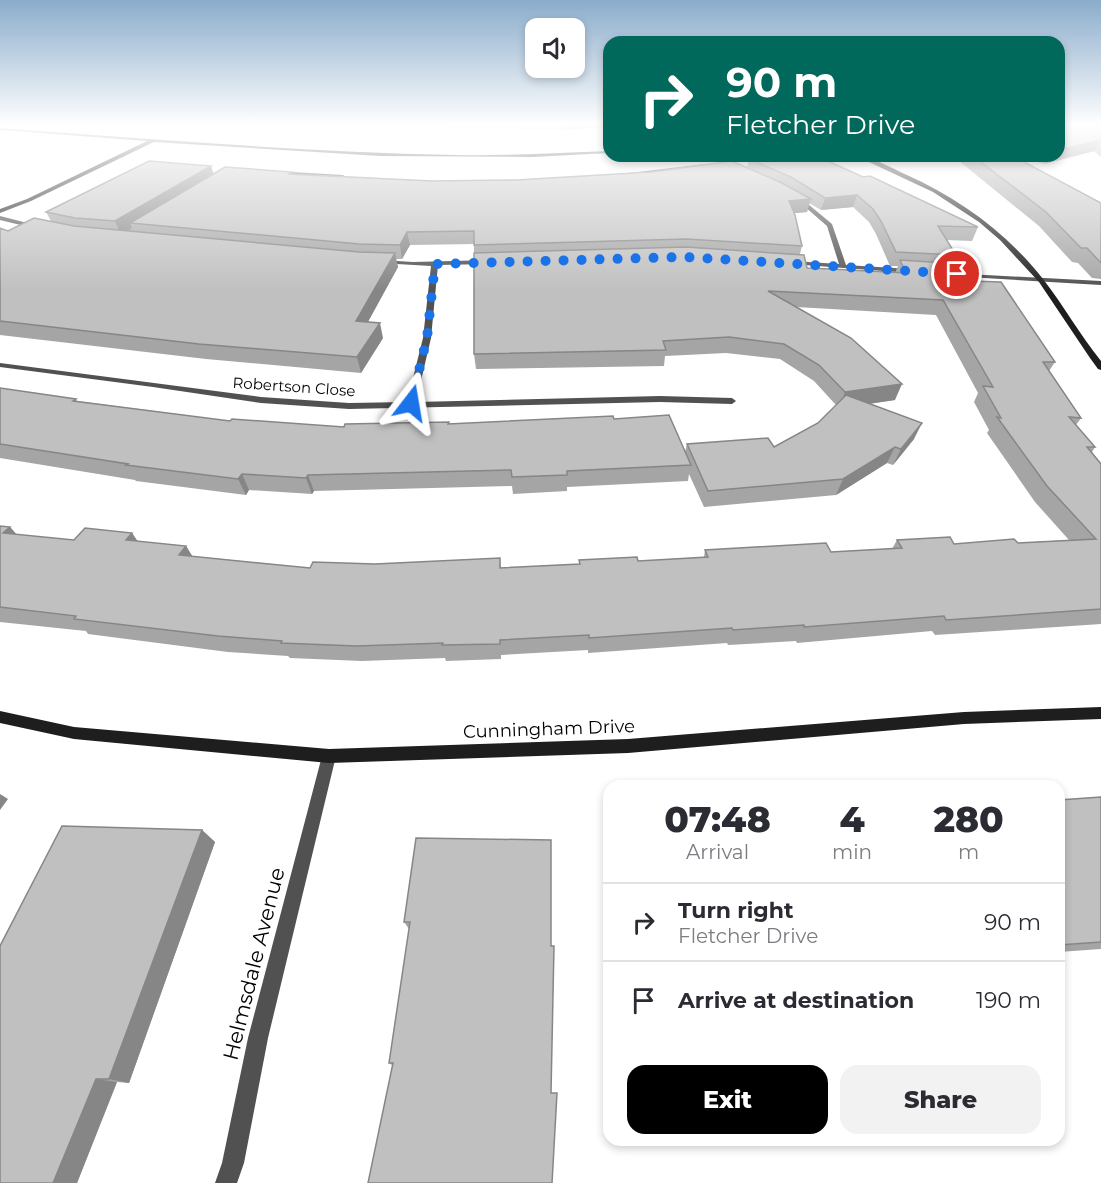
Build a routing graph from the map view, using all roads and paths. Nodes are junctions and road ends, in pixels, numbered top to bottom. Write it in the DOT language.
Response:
graph roads {
  1 [pos="72,179"];
  2 [pos="912,179"];
  3 [pos="785,195"];
  4 [pos="0,211"];
  5 [pos="0,218"];
  6 [pos="45,229"];
  7 [pos="370,262"];
  8 [pos="501,262"];
  9 [pos="790,263"];
  10 [pos="435,264"];
  11 [pos="843,267"];
  12 [pos="923,272"];
  13 [pos="946,274"];
  14 [pos="1040,279"];
  15 [pos="1101,283"];
  16 [pos="0,365"];
  17 [pos="1101,367"];
  18 [pos="732,402"];
  19 [pos="411,403"];
  20 [pos="1101,713"];
  21 [pos="0,717"];
  22 [pos="329,756"];
  23 [pos="226,1183"];
  1 -- 4 [label="street"];
  2 -- 14 [label="street"];
  3 -- 11 [label="street"];
  5 -- 6 [label="street"];
  7 -- 10 [label="street"];
  8 -- 10 [label="street"];
  9 -- 11 [label="street"];
  10 -- 19 [label="street"];
  11 -- 12 [label="street"];
  13 -- 14 [label="street"];
  14 -- 15 [label="street"];
  14 -- 17 [label="street"];
  16 -- 19 [label="street, Robertson Close"];
  18 -- 19 [label="street, Robertson Close"];
  20 -- 22 [label="street, Cunningham Drive"];
  21 -- 22 [label="street, Cunningham Drive"];
  22 -- 23 [label="street, Helmsdale Avenue"];
}
